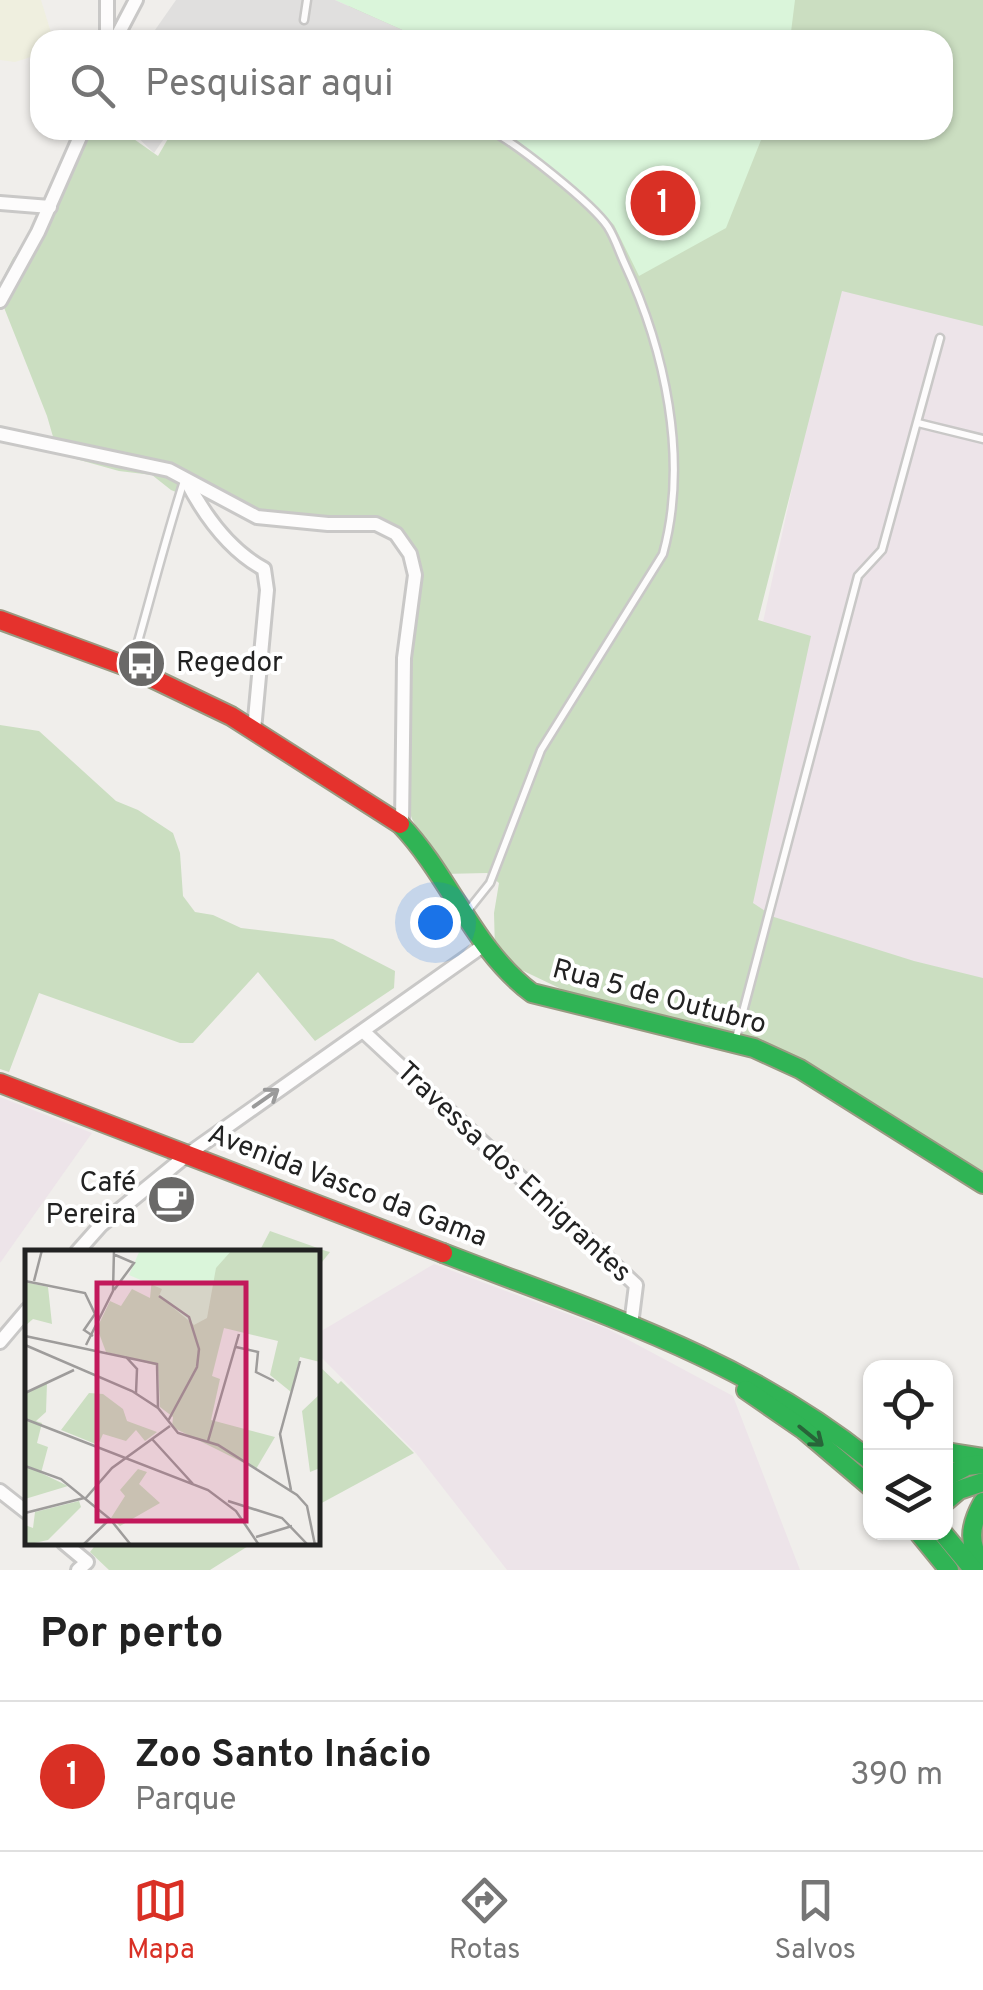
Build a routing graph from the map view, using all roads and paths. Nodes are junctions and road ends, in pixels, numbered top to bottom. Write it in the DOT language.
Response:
graph roads {
  1 [pos="107,0"];
  2 [pos="136,0"];
  3 [pos="307,0"];
  4 [pos="304,20"];
  5 [pos="110,30"];
  6 [pos="117,30"];
  7 [pos="79,140"];
  8 [pos="508,140"];
  9 [pos="0,203"];
  10 [pos="50,207"];
  11 [pos="0,301"];
  12 [pos="940,338"];
  13 [pos="918,423"];
  14 [pos="0,434"];
  15 [pos="983,439"];
  16 [pos="185,478"];
  17 [pos="0,620"];
  18 [pos="131,668"];
  19 [pos="254,730"];
  20 [pos="402,826"];
  21 [pos="466,914"];
  22 [pos="484,945"];
  23 [pos="364,1032"];
  24 [pos="735,1044"];
  25 [pos="0,1083"];
  26 [pos="186,1154"];
  27 [pos="983,1184"];
  28 [pos="79,1250"];
  29 [pos="25,1312"];
  30 [pos="631,1325"];
  31 [pos="0,1342"];
  32 [pos="673,1342"];
  33 [pos="733,1367"];
  34 [pos="863,1444"];
  35 [pos="953,1451"];
  36 [pos="863,1454"];
  37 [pos="983,1461"];
  38 [pos="843,1463"];
  39 [pos="863,1473"];
  40 [pos="953,1473"];
  41 [pos="863,1480"];
  42 [pos="983,1482"];
  43 [pos="0,1491"];
  44 [pos="953,1495"];
  45 [pos="983,1502"];
  46 [pos="25,1512"];
  47 [pos="926,1540"];
  48 [pos="949,1540"];
  49 [pos="67,1545"];
  50 [pos="88,1567"];
  51 [pos="983,1568"];
  52 [pos="949,1570"];
  53 [pos="973,1570"];
  1 -- 5 [label="street"];
  2 -- 6 [label="street"];
  3 -- 4 [label="lane"];
  7 -- 10 [label="street"];
  8 -- 21 [label="lane"];
  9 -- 10 [label="street"];
  10 -- 11 [label="street"];
  12 -- 13 [label="lane"];
  13 -- 15 [label="lane"];
  13 -- 24 [label="lane"];
  14 -- 16 [label="street"];
  16 -- 18 [label="lane"];
  16 -- 19 [label="street"];
  16 -- 20 [label="street"];
  17 -- 18 [label="main road, Rua 5 de Outubro"];
  18 -- 19 [label="main road, Rua 5 de Outubro"];
  19 -- 20 [label="main road, Rua 5 de Outubro"];
  20 -- 21 [label="main road, Rua 5 de Outubro"];
  21 -- 22 [label="main road, Rua 5 de Outubro"];
  22 -- 23 [label="street"];
  22 -- 24 [label="main road, Rua 5 de Outubro"];
  26 -- 23 [label="street, one-way"];
  23 -- 30 [label="street, Travessa dos Emigrantes"];
  24 -- 27 [label="main road, Rua 5 de Outubro"];
  25 -- 26 [label="main road, Avenida Vasco da Gama"];
  26 -- 28 [label="street"];
  26 -- 30 [label="main road, Avenida Vasco da Gama"];
  29 -- 31 [label="street"];
  30 -- 32 [label="main road, Avenida Vasco da Gama"];
  32 -- 33 [label="main road, Avenida Vasco da Gama"];
  32 -- 38 [label="main road, Avenida Vasco da Gama, one-way"];
  33 -- 34 [label="main road"];
  33 -- 36 [label="main road, Avenida Vasco da Gama"];
  35 -- 37 [label="main road"];
  37 -- 40 [label="main road"];
  38 -- 39 [label="main road"];
  38 -- 41 [label="main road"];
  42 -- 44 [label="main road"];
  43 -- 46 [label="street"];
  45 -- 51 [label="main road"];
  47 -- 52 [label="main road"];
  48 -- 53 [label="main road"];
  49 -- 50 [label="street"];
}
